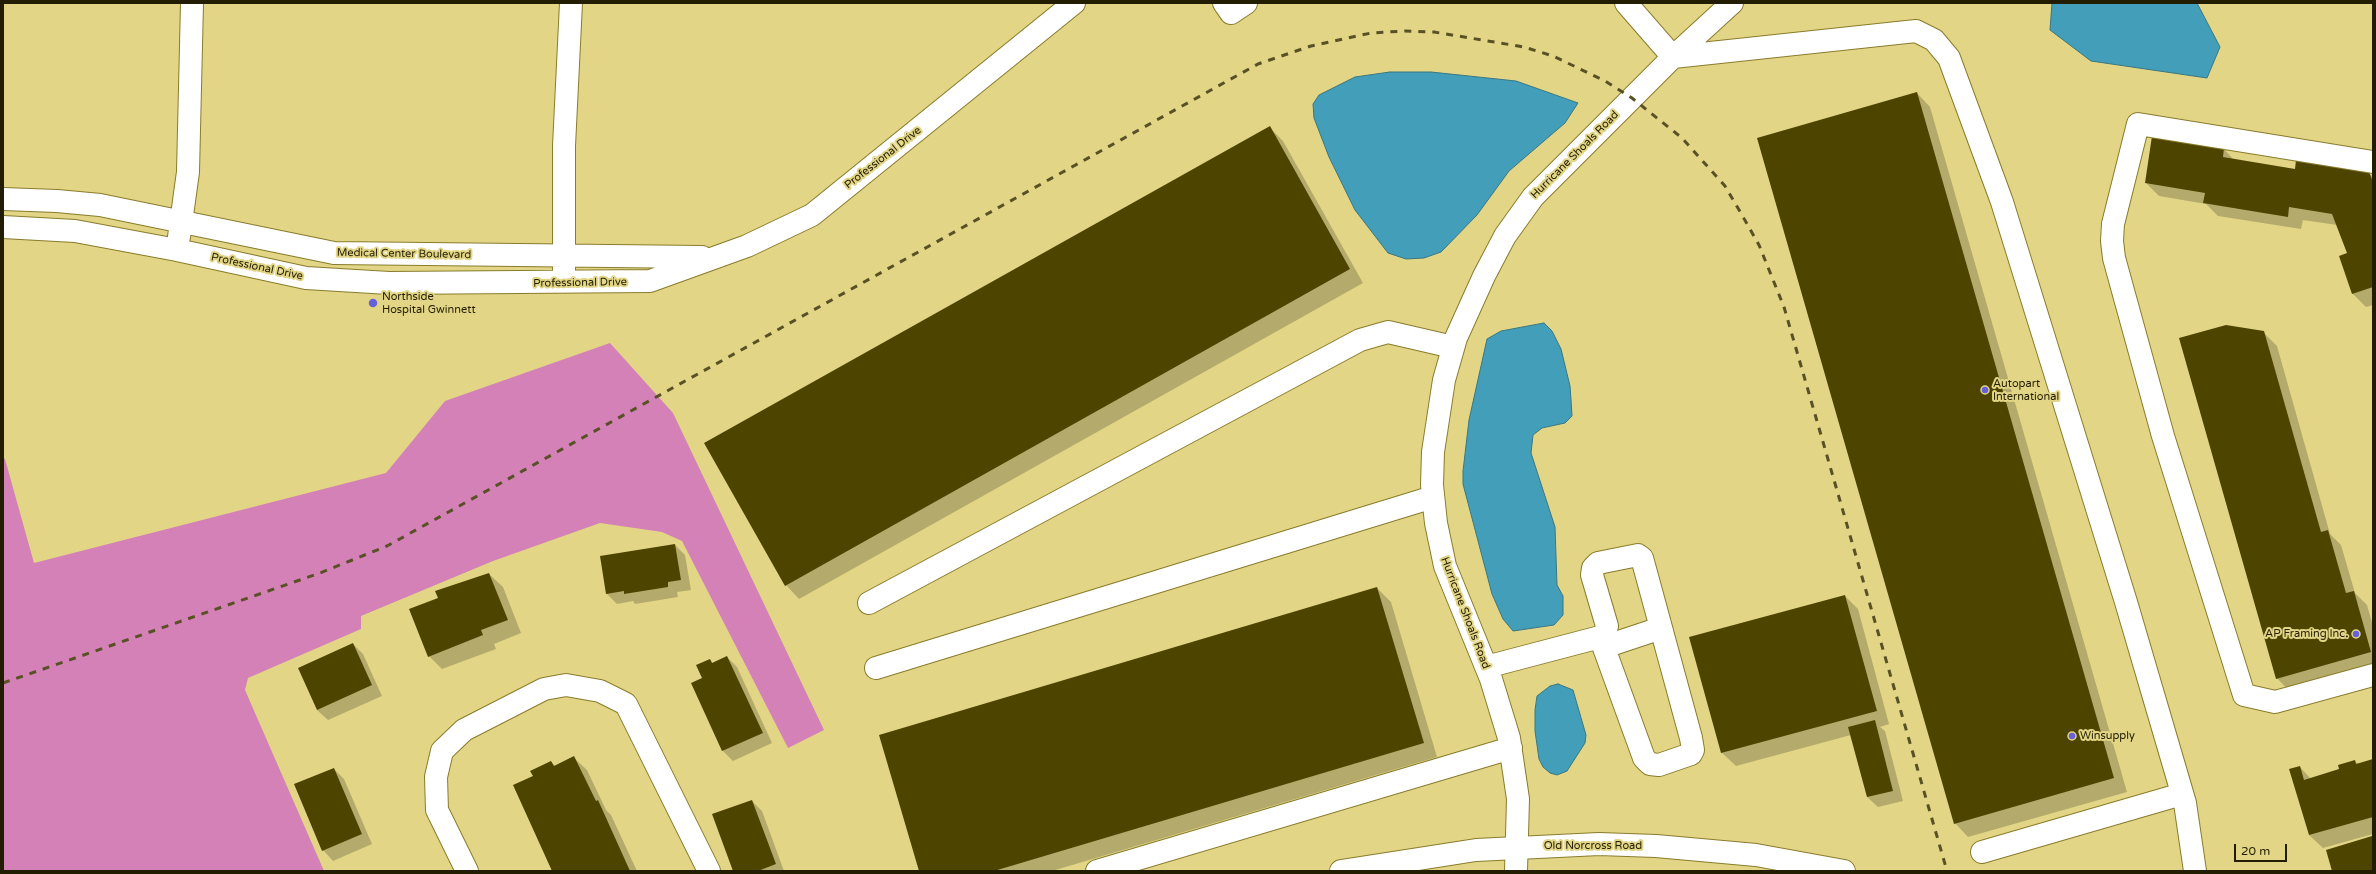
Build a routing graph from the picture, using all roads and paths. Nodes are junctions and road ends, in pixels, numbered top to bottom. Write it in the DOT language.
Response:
graph roads {
  1 [pos="192,3"];
  2 [pos="571,3"];
  3 [pos="1074,3"];
  4 [pos="1224,3"];
  5 [pos="1246,3"];
  6 [pos="1626,3"];
  7 [pos="1732,3"];
  8 [pos="1673,57"];
  9 [pos="2373,162"];
  10 [pos="3,200"];
  11 [pos="181,222"];
  12 [pos="3,227"];
  13 [pos="177,250"];
  14 [pos="565,256"];
  15 [pos="715,258"];
  16 [pos="564,284"];
  17 [pos="1453,347"];
  18 [pos="1433,496"];
  19 [pos="869,604"];
  20 [pos="1661,628"];
  21 [pos="1602,642"];
  22 [pos="1486,667"];
  23 [pos="876,668"];
  24 [pos="2373,675"];
  25 [pos="1511,748"];
  26 [pos="2182,794"];
  27 [pos="1517,847"];
  28 [pos="1982,852"];
  29 [pos="467,871"];
  30 [pos="708,871"];
  31 [pos="1097,871"];
  32 [pos="1341,871"];
  33 [pos="1516,871"];
  34 [pos="1844,871"];
  35 [pos="2195,871"];
  1 -- 11 [label="street"];
  2 -- 14 [label="street"];
  3 -- 15 [label="street, Professional Drive"];
  4 -- 5 [label="street"];
  6 -- 8 [label="street"];
  7 -- 8 [label="street, Hurricane Shoals Road"];
  8 -- 17 [label="street, Hurricane Shoals Road"];
  8 -- 26 [label="street"];
  9 -- 24 [label="street"];
  10 -- 11 [label="street, Medical Center Boulevard"];
  11 -- 13 [label="street"];
  11 -- 14 [label="street, Medical Center Boulevard"];
  12 -- 13 [label="street, Professional Drive"];
  13 -- 16 [label="street, Professional Drive"];
  14 -- 15 [label="street, Medical Center Boulevard"];
  14 -- 16 [label="street"];
  15 -- 16 [label="street, Professional Drive"];
  17 -- 18 [label="street, Hurricane Shoals Road"];
  17 -- 19 [label="street"];
  18 -- 22 [label="street, Hurricane Shoals Road"];
  18 -- 23 [label="street"];
  20 -- 21 [label="street"];
  20 -- 21 [label="street"];
  20 -- 21 [label="street"];
  21 -- 22 [label="street"];
  22 -- 25 [label="street, Hurricane Shoals Road"];
  25 -- 27 [label="street, Hurricane Shoals Road"];
  25 -- 31 [label="street"];
  26 -- 28 [label="street"];
  26 -- 35 [label="street"];
  27 -- 32 [label="street, Old Norcross Road"];
  27 -- 33 [label="street, Hurricane Shoals Road"];
  27 -- 34 [label="street, Old Norcross Road"];
  29 -- 30 [label="street"];
}
